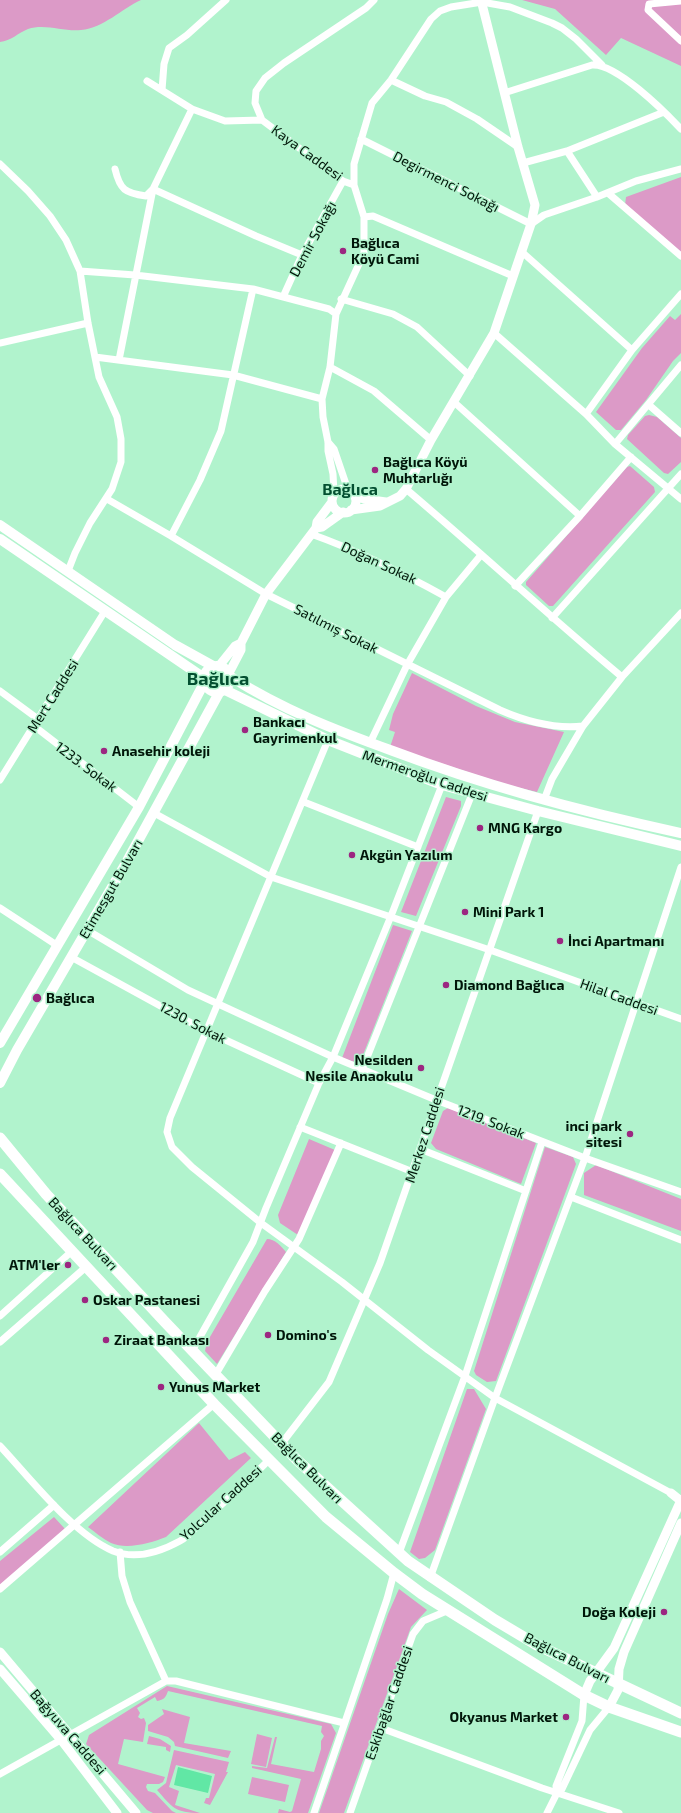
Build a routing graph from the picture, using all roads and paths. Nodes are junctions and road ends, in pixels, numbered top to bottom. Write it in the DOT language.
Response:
graph roads {
  1 [pos="226,0"];
  2 [pos="374,0"];
  3 [pos="482,1"];
  4 [pos="681,1"];
  5 [pos="681,41"];
  6 [pos="602,65"];
  7 [pos="391,80"];
  8 [pos="147,81"];
  9 [pos="162,90"];
  10 [pos="504,93"];
  11 [pos="192,109"];
  12 [pos="664,112"];
  13 [pos="262,120"];
  14 [pos="681,129"];
  15 [pos="361,140"];
  16 [pos="518,147"];
  17 [pos="567,151"];
  18 [pos="523,163"];
  19 [pos="0,164"];
  20 [pos="115,169"];
  21 [pos="681,169"];
  22 [pos="343,181"];
  23 [pos="354,185"];
  24 [pos="153,189"];
  25 [pos="608,193"];
  26 [pos="597,197"];
  27 [pos="364,217"];
  28 [pos="532,224"];
  29 [pos="522,252"];
  30 [pos="302,255"];
  31 [pos="681,256"];
  32 [pos="80,270"];
  33 [pos="135,275"];
  34 [pos="513,276"];
  35 [pos="253,289"];
  36 [pos="681,294"];
  37 [pos="283,297"];
  38 [pos="341,299"];
  39 [pos="336,314"];
  40 [pos="88,323"];
  41 [pos="494,333"];
  42 [pos="0,343"];
  43 [pos="632,350"];
  44 [pos="95,357"];
  45 [pos="119,360"];
  46 [pos="681,365"];
  47 [pos="330,367"];
  48 [pos="233,375"];
  49 [pos="470,376"];
  50 [pos="322,398"];
  51 [pos="454,402"];
  52 [pos="649,404"];
  53 [pos="586,414"];
  54 [pos="681,433"];
  55 [pos="431,440"];
  56 [pos="328,442"];
  57 [pos="615,444"];
  58 [pos="631,457"];
  59 [pos="681,474"];
  60 [pos="667,488"];
  61 [pos="406,489"];
  62 [pos="352,493"];
  63 [pos="333,498"];
  64 [pos="107,499"];
  65 [pos="681,499"];
  66 [pos="386,502"];
  67 [pos="347,511"];
  68 [pos="580,516"];
  69 [pos="0,525"];
  70 [pos="313,531"];
  71 [pos="171,536"];
  72 [pos="0,539"];
  73 [pos="481,555"];
  74 [pos="68,571"];
  75 [pos="515,586"];
  76 [pos="266,594"];
  77 [pos="446,597"];
  78 [pos="105,611"];
  79 [pos="681,613"];
  80 [pos="552,618"];
  81 [pos="241,643"];
  82 [pos="407,665"];
  83 [pos="216,666"];
  84 [pos="230,675"];
  85 [pos="622,677"];
  86 [pos="204,680"];
  87 [pos="0,691"];
  88 [pos="222,692"];
  89 [pos="38,719"];
  90 [pos="34,726"];
  91 [pos="583,726"];
  92 [pos="328,740"];
  93 [pos="370,743"];
  94 [pos="0,780"];
  95 [pos="442,785"];
  96 [pos="472,794"];
  97 [pos="544,800"];
  98 [pos="304,802"];
  99 [pos="139,807"];
  100 [pos="538,811"];
  101 [pos="154,814"];
  102 [pos="681,833"];
  103 [pos="418,846"];
  104 [pos="681,846"];
  105 [pos="681,867"];
  106 [pos="271,877"];
  107 [pos="0,908"];
  108 [pos="391,916"];
  109 [pos="419,926"];
  110 [pos="87,930"];
  111 [pos="58,946"];
  112 [pos="490,950"];
  113 [pos="71,957"];
  114 [pos="636,1003"];
  115 [pos="217,1004"];
  116 [pos="681,1019"];
  117 [pos="206,1031"];
  118 [pos="0,1043"];
  119 [pos="333,1057"];
  120 [pos="362,1070"];
  121 [pos="0,1083"];
  122 [pos="319,1083"];
  123 [pos="436,1100"];
  124 [pos="300,1127"];
  125 [pos="0,1138"];
  126 [pos="542,1142"];
  127 [pos="342,1143"];
  128 [pos="420,1149"];
  129 [pos="585,1158"];
  130 [pos="413,1172"];
  131 [pos="0,1174"];
  132 [pos="526,1191"];
  133 [pos="681,1192"];
  134 [pos="571,1197"];
  135 [pos="260,1223"];
  136 [pos="681,1240"];
  137 [pos="294,1247"];
  138 [pos="72,1251"];
  139 [pos="86,1267"];
  140 [pos="364,1299"];
  141 [pos="0,1316"];
  142 [pos="0,1342"];
  143 [pos="192,1351"];
  144 [pos="216,1374"];
  145 [pos="465,1376"];
  146 [pos="495,1398"];
  147 [pos="214,1404"];
  148 [pos="282,1443"];
  149 [pos="0,1446"];
  150 [pos="270,1459"];
  151 [pos="671,1493"];
  152 [pos="681,1499"];
  153 [pos="54,1504"];
  154 [pos="681,1523"];
  155 [pos="74,1525"];
  156 [pos="0,1552"];
  157 [pos="120,1552"];
  158 [pos="399,1553"];
  159 [pos="394,1573"];
  160 [pos="430,1578"];
  161 [pos="0,1589"];
  162 [pos="449,1610"];
  163 [pos="0,1652"];
  164 [pos="0,1669"];
  165 [pos="596,1673"];
  166 [pos="166,1681"];
  167 [pos="619,1684"];
  168 [pos="584,1695"];
  169 [pos="609,1707"];
  170 [pos="681,1713"];
  171 [pos="344,1723"];
  172 [pos="380,1728"];
  173 [pos="681,1732"];
  174 [pos="70,1736"];
  175 [pos="62,1741"];
  176 [pos="0,1774"];
  177 [pos="557,1793"];
  178 [pos="117,1813"];
  179 [pos="136,1813"];
  180 [pos="314,1813"];
  181 [pos="350,1813"];
  182 [pos="548,1813"];
  183 [pos="619,1813"];
  1 -- 9 [label="street"];
  2 -- 13 [label="street"];
  3 -- 6 [label="street"];
  3 -- 7 [label="street"];
  3 -- 10 [label="street"];
  4 -- 5 [label="street"];
  6 -- 10 [label="street"];
  6 -- 12 [label="street"];
  7 -- 15 [label="street"];
  7 -- 16 [label="street"];
  8 -- 9 [label="street"];
  9 -- 11 [label="street"];
  10 -- 16 [label="street"];
  11 -- 13 [label="street"];
  11 -- 24 [label="street"];
  12 -- 14 [label="street"];
  12 -- 17 [label="street"];
  13 -- 22 [label="street, Kaya Caddesi"];
  15 -- 23 [label="street"];
  15 -- 28 [label="street, Degirmenci Sokağı"];
  16 -- 18 [label="street"];
  17 -- 18 [label="street"];
  17 -- 26 [label="street"];
  18 -- 28 [label="street"];
  19 -- 32 [label="street"];
  20 -- 24 [label="street"];
  21 -- 25 [label="street"];
  22 -- 23 [label="street, Kaya Caddesi"];
  22 -- 30 [label="street, Demir Sokağı"];
  23 -- 27 [label="street"];
  24 -- 30 [label="street"];
  24 -- 33 [label="street"];
  25 -- 26 [label="street"];
  25 -- 31 [label="street"];
  26 -- 28 [label="street"];
  27 -- 34 [label="street"];
  27 -- 38 [label="street"];
  28 -- 29 [label="street"];
  29 -- 34 [label="street"];
  29 -- 43 [label="street"];
  30 -- 37 [label="street, Demir Sokağı"];
  32 -- 33 [label="street"];
  32 -- 40 [label="street"];
  33 -- 35 [label="street"];
  33 -- 45 [label="street"];
  34 -- 41 [label="street"];
  35 -- 37 [label="street"];
  35 -- 48 [label="street"];
  36 -- 43 [label="street"];
  37 -- 39 [label="street"];
  38 -- 39 [label="street"];
  38 -- 49 [label="street"];
  39 -- 47 [label="street"];
  40 -- 42 [label="street"];
  40 -- 44 [label="street"];
  41 -- 49 [label="street"];
  41 -- 53 [label="street"];
  43 -- 53 [label="street"];
  44 -- 45 [label="street"];
  44 -- 64 [label="street"];
  45 -- 48 [label="street"];
  46 -- 52 [label="street"];
  47 -- 50 [label="street"];
  47 -- 55 [label="street"];
  48 -- 50 [label="street"];
  48 -- 71 [label="street"];
  49 -- 51 [label="street"];
  50 -- 56 [label="street"];
  51 -- 55 [label="street"];
  51 -- 68 [label="street"];
  52 -- 54 [label="street"];
  52 -- 57 [label="street"];
  53 -- 57 [label="street"];
  55 -- 61 [label="street"];
  56 -- 62 [label="street"];
  56 -- 63 [label="street"];
  57 -- 58 [label="street"];
  58 -- 60 [label="street"];
  58 -- 68 [label="street"];
  59 -- 60 [label="street"];
  60 -- 65 [label="street"];
  60 -- 80 [label="street"];
  61 -- 66 [label="street"];
  61 -- 73 [label="street"];
  62 -- 63 [label="street"];
  62 -- 66 [label="street"];
  62 -- 67 [label="street"];
  63 -- 67 [label="street"];
  63 -- 70 [label="street"];
  64 -- 71 [label="street, Satılmış Sokak"];
  64 -- 74 [label="street"];
  66 -- 67 [label="street"];
  67 -- 70 [label="street"];
  68 -- 75 [label="street"];
  69 -- 74 [label="main road"];
  70 -- 76 [label="street"];
  70 -- 77 [label="street, Doğan Sokak"];
  71 -- 76 [label="street, Satılmış Sokak"];
  72 -- 78 [label="main road"];
  73 -- 75 [label="street"];
  73 -- 77 [label="street"];
  74 -- 83 [label="main road"];
  75 -- 80 [label="street"];
  76 -- 81 [label="street"];
  76 -- 82 [label="street, Satılmış Sokak"];
  77 -- 82 [label="street"];
  78 -- 86 [label="main road"];
  78 -- 89 [label="street, Mert Caddesi"];
  79 -- 85 [label="street"];
  80 -- 85 [label="street"];
  81 -- 83 [label="street"];
  81 -- 84 [label="street"];
  82 -- 91 [label="street, Satılmış Sokak"];
  82 -- 93 [label="street"];
  83 -- 84 [label="main road"];
  83 -- 86 [label="main road"];
  84 -- 88 [label="main road"];
  84 -- 93 [label="main road, Mermeroğlu Caddesi"];
  85 -- 91 [label="street"];
  86 -- 88 [label="main road"];
  86 -- 99 [label="main road, Etimesgut Bulvarı"];
  87 -- 89 [label="street"];
  88 -- 92 [label="main road, Mermeroğlu Caddesi"];
  88 -- 101 [label="main road, Etimesgut Bulvarı"];
  89 -- 90 [label="street, Mert Caddesi"];
  90 -- 94 [label="street, Mert Caddesi"];
  90 -- 99 [label="street, 1233. Sokak"];
  91 -- 97 [label="street"];
  92 -- 95 [label="main road, Mermeroğlu Caddesi"];
  92 -- 98 [label="street"];
  93 -- 97 [label="main road, Mermeroğlu Caddesi"];
  95 -- 96 [label="main road, Mermeroğlu Caddesi"];
  95 -- 103 [label="street"];
  96 -- 100 [label="main road, Mermeroğlu Caddesi"];
  96 -- 109 [label="street"];
  97 -- 102 [label="main road, Mermeroğlu Caddesi"];
  98 -- 103 [label="street"];
  98 -- 106 [label="street"];
  99 -- 111 [label="main road, Etimesgut Bulvarı"];
  100 -- 104 [label="main road, Mermeroğlu Caddesi"];
  100 -- 112 [label="street, Merkez Caddesi"];
  101 -- 106 [label="street, Hilal Caddesi"];
  101 -- 110 [label="main road, Etimesgut Bulvarı"];
  103 -- 108 [label="street"];
  105 -- 114 [label="street"];
  106 -- 108 [label="street, Hilal Caddesi"];
  106 -- 115 [label="street"];
  107 -- 111 [label="street"];
  108 -- 109 [label="street, Hilal Caddesi"];
  108 -- 119 [label="street"];
  109 -- 112 [label="street, Hilal Caddesi"];
  109 -- 120 [label="street"];
  110 -- 113 [label="main road, Etimesgut Bulvarı"];
  110 -- 115 [label="street, 1219. Sokak"];
  111 -- 118 [label="main road, Etimesgut Bulvarı"];
  112 -- 114 [label="street, Hilal Caddesi"];
  112 -- 123 [label="street, Merkez Caddesi"];
  113 -- 117 [label="street, 1230. Sokak"];
  113 -- 121 [label="main road, Etimesgut Bulvarı"];
  114 -- 116 [label="street, Hilal Caddesi"];
  114 -- 129 [label="street"];
  115 -- 117 [label="street"];
  115 -- 119 [label="street, 1219. Sokak"];
  117 -- 122 [label="street, 1230. Sokak"];
  117 -- 135 [label="street"];
  119 -- 120 [label="street, 1219. Sokak"];
  119 -- 122 [label="street"];
  120 -- 123 [label="street, 1219. Sokak"];
  122 -- 124 [label="street"];
  123 -- 126 [label="street, 1219. Sokak"];
  123 -- 128 [label="street, Merkez Caddesi"];
  124 -- 127 [label="street"];
  124 -- 135 [label="street"];
  125 -- 143 [label="main road, Bağlıca Bulvarı"];
  126 -- 129 [label="street, 1219. Sokak"];
  126 -- 132 [label="street"];
  127 -- 130 [label="street"];
  127 -- 137 [label="street"];
  128 -- 130 [label="street, Merkez Caddesi"];
  128 -- 132 [label="street"];
  129 -- 133 [label="street, 1219. Sokak"];
  129 -- 134 [label="street"];
  130 -- 140 [label="street, Merkez Caddesi"];
  131 -- 138 [label="main road, Bağlıca Bulvarı"];
  132 -- 145 [label="street"];
  134 -- 136 [label="street"];
  134 -- 146 [label="street"];
  135 -- 137 [label="street"];
  135 -- 143 [label="street"];
  137 -- 140 [label="street"];
  137 -- 144 [label="street"];
  138 -- 139 [label="main road, Bağlıca Bulvarı"];
  138 -- 141 [label="street"];
  139 -- 142 [label="street"];
  139 -- 147 [label="main road, Bağlıca Bulvarı"];
  140 -- 145 [label="street"];
  140 -- 148 [label="street, Merkez Caddesi"];
  143 -- 144 [label="main road, Bağlıca Bulvarı"];
  144 -- 148 [label="main road, Bağlıca Bulvarı"];
  145 -- 146 [label="street"];
  145 -- 158 [label="street"];
  146 -- 151 [label="street"];
  146 -- 160 [label="street"];
  147 -- 150 [label="main road, Bağlıca Bulvarı"];
  147 -- 155 [label="street"];
  148 -- 158 [label="main road, Bağlıca Bulvarı"];
  149 -- 153 [label="street, Yolcular Caddesi"];
  150 -- 157 [label="street, Yolcular Caddesi"];
  150 -- 159 [label="main road, Bağlıca Bulvarı"];
  151 -- 152 [label="street"];
  152 -- 165 [label="street"];
  153 -- 155 [label="street, Yolcular Caddesi"];
  153 -- 156 [label="street"];
  154 -- 167 [label="street"];
  155 -- 157 [label="street, Yolcular Caddesi"];
  155 -- 161 [label="street"];
  157 -- 166 [label="street"];
  158 -- 160 [label="main road, Bağlıca Bulvarı"];
  159 -- 162 [label="main road, Bağlıca Bulvarı"];
  159 -- 171 [label="street"];
  160 -- 165 [label="main road, Bağlıca Bulvarı"];
  162 -- 168 [label="main road, Bağlıca Bulvarı"];
  162 -- 172 [label="street, Eskibağlar Caddesi"];
  163 -- 174 [label="street, Bağyuva Caddesi"];
  164 -- 175 [label="street, Bağyuva Caddesi"];
  165 -- 167 [label="main road, Bağlıca Bulvarı"];
  165 -- 168 [label="street"];
  166 -- 171 [label="street"];
  166 -- 174 [label="street"];
  167 -- 169 [label="street"];
  167 -- 170 [label="main road, Bağlıca Bulvarı"];
  168 -- 169 [label="main road, Bağlıca Bulvarı"];
  168 -- 177 [label="street"];
  169 -- 173 [label="main road, Bağlıca Bulvarı"];
  169 -- 177 [label="street"];
  171 -- 180 [label="street"];
  172 -- 177 [label="street"];
  172 -- 181 [label="street, Eskibağlar Caddesi"];
  174 -- 175 [label="street"];
  174 -- 179 [label="street, Bağyuva Caddesi"];
  175 -- 176 [label="street"];
  175 -- 178 [label="street, Bağyuva Caddesi"];
  177 -- 182 [label="street"];
  177 -- 183 [label="street"];
}
